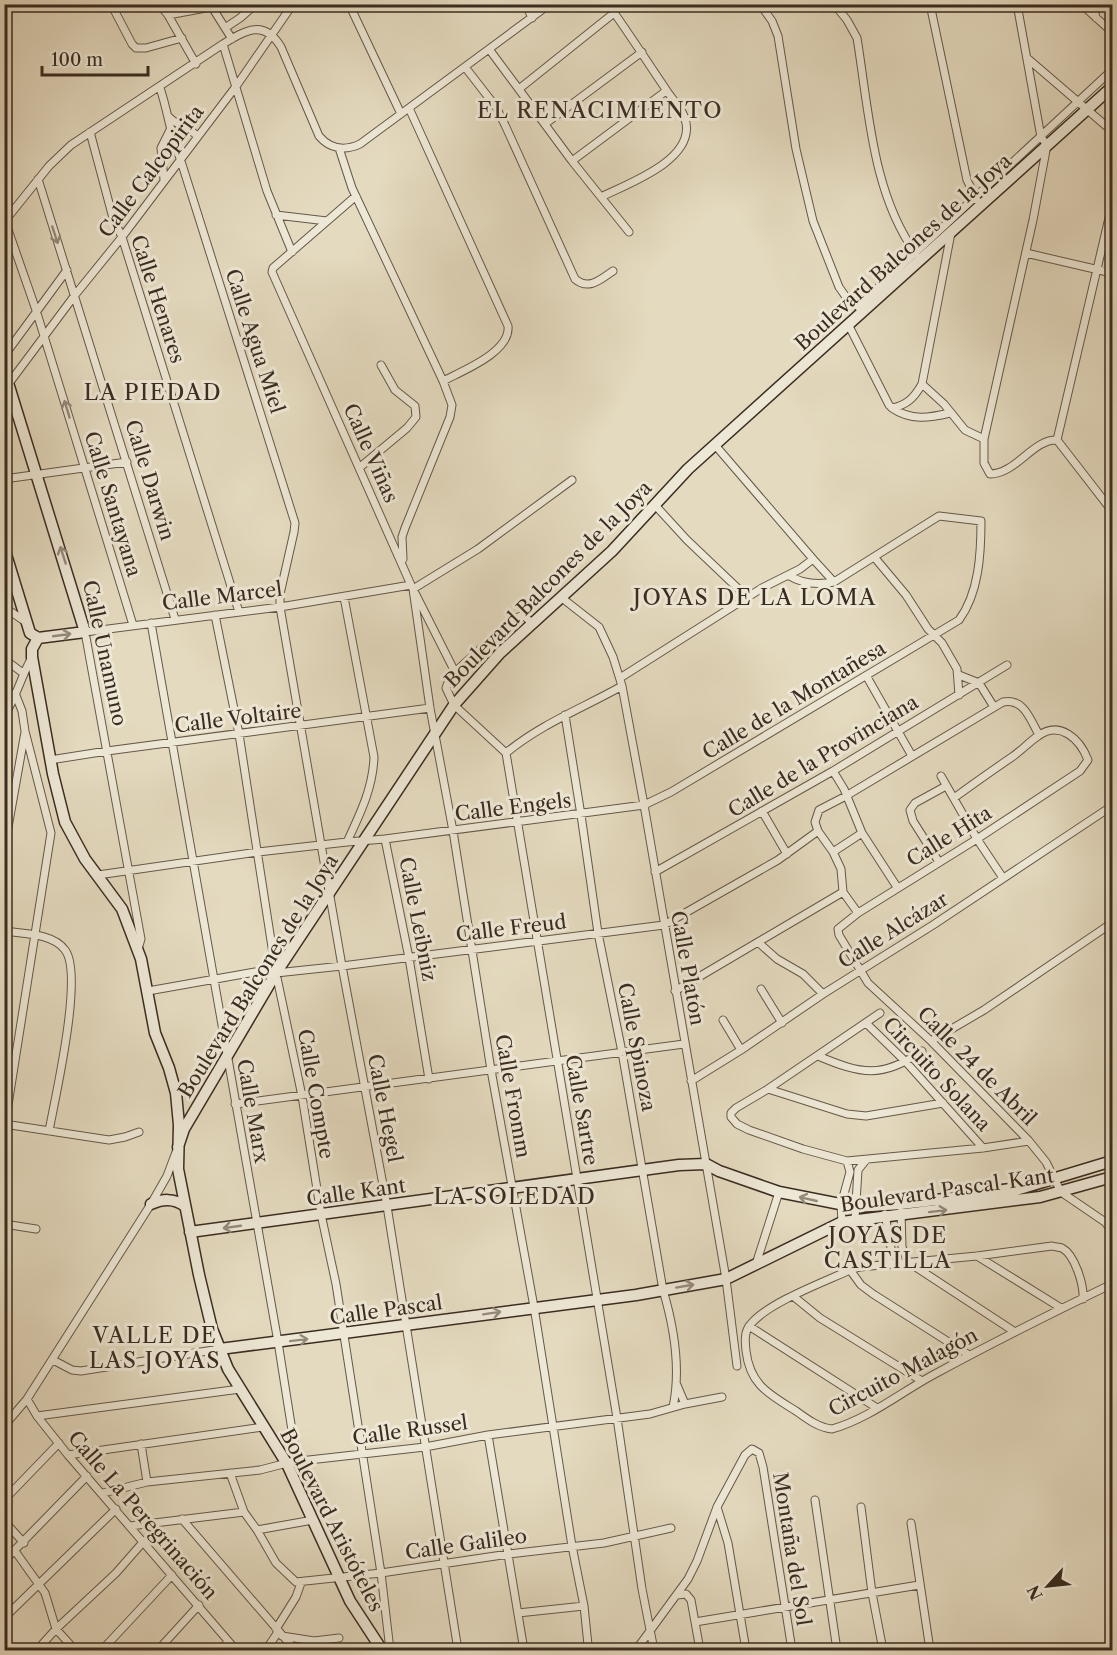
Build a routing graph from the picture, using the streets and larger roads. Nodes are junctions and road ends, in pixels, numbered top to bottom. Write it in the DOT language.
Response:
graph roads {
  1 [pos="111,4"];
  2 [pos="159,4"];
  3 [pos="256,4"];
  4 [pos="293,4"];
  5 [pos="349,4"];
  6 [pos="526,4"];
  7 [pos="549,4"];
  8 [pos="608,4"];
  9 [pos="760,4"];
  10 [pos="834,4"];
  11 [pos="930,4"];
  12 [pos="1017,4"];
  13 [pos="1081,4"];
  14 [pos="1093,4"];
  15 [pos="211,6"];
  16 [pos="614,13"];
  17 [pos="168,15"];
  18 [pos="532,18"];
  19 [pos="1096,18"];
  20 [pos="225,28"];
  21 [pos="1113,32"];
  22 [pos="272,36"];
  23 [pos="182,39"];
  24 [pos="232,39"];
  25 [pos="224,44"];
  26 [pos="489,49"];
  27 [pos="642,52"];
  28 [pos="1027,58"];
  29 [pos="196,64"];
  30 [pos="465,67"];
  31 [pos="1113,70"];
  32 [pos="237,85"];
  33 [pos="1113,87"];
  34 [pos="160,88"];
  35 [pos="519,89"];
  36 [pos="666,91"];
  37 [pos="1083,107"];
  38 [pos="409,108"];
  39 [pos="401,114"];
  40 [pos="168,116"];
  41 [pos="545,124"];
  42 [pos="170,130"];
  43 [pos="1113,131"];
  44 [pos="90,132"];
  45 [pos="197,136"];
  46 [pos="1044,141"];
  47 [pos="339,148"];
  48 [pos="180,158"];
  49 [pos="572,161"];
  50 [pos="38,179"];
  51 [pos="164,180"];
  52 [pos="356,196"];
  53 [pos="601,197"];
  54 [pos="978,202"];
  55 [pos="1113,205"];
  56 [pos="276,215"];
  57 [pos="327,221"];
  58 [pos="5,222"];
  59 [pos="629,232"];
  60 [pos="951,233"];
  61 [pos="122,237"];
  62 [pos="292,252"];
  63 [pos="1026,253"];
  64 [pos="918,257"];
  65 [pos="67,270"];
  66 [pos="1097,270"];
  67 [pos="613,272"];
  68 [pos="1113,273"];
  69 [pos="75,295"];
  70 [pos="861,309"];
  71 [pos="36,310"];
  72 [pos="849,326"];
  73 [pos="45,337"];
  74 [pos="4,356"];
  75 [pos="381,365"];
  76 [pos="4,370"];
  77 [pos="443,381"];
  78 [pos="922,384"];
  79 [pos="7,387"];
  80 [pos="892,408"];
  81 [pos="950,413"];
  82 [pos="984,439"];
  83 [pos="1057,440"];
  84 [pos="715,445"];
  85 [pos="127,462"];
  86 [pos="359,468"];
  87 [pos="85,469"];
  88 [pos="38,476"];
  89 [pos="4,479"];
  90 [pos="572,480"];
  91 [pos="654,504"];
  92 [pos="1113,511"];
  93 [pos="4,548"];
  94 [pos="875,558"];
  95 [pos="813,559"];
  96 [pos="404,567"];
  97 [pos="788,575"];
  98 [pos="834,582"];
  99 [pos="412,587"];
  100 [pos="344,597"];
  101 [pos="562,598"];
  102 [pos="748,598"];
  103 [pos="4,607"];
  104 [pos="280,607"];
  105 [pos="239,612"];
  106 [pos="22,614"];
  107 [pos="215,615"];
  108 [pos="175,620"];
  109 [pos="151,623"];
  110 [pos="532,624"];
  111 [pos="133,625"];
  112 [pos="85,632"];
  113 [pos="934,635"];
  114 [pos="38,639"];
  115 [pos="32,657"];
  116 [pos="4,659"];
  117 [pos="1007,665"];
  118 [pos="455,672"];
  119 [pos="23,673"];
  120 [pos="958,675"];
  121 [pos="867,676"];
  122 [pos="621,682"];
  123 [pos="979,683"];
  124 [pos="15,693"];
  125 [pos="959,695"];
  126 [pos="4,701"];
  127 [pos="454,705"];
  128 [pos="994,707"];
  129 [pos="430,708"];
  130 [pos="565,715"];
  131 [pos="4,716"];
  132 [pos="366,718"];
  133 [pos="300,727"];
  134 [pos="25,731"];
  135 [pos="898,731"];
  136 [pos="434,733"];
  137 [pos="239,734"];
  138 [pos="1039,735"];
  139 [pos="172,743"];
  140 [pos="107,751"];
  141 [pos="506,753"];
  142 [pos="912,756"];
  143 [pos="50,760"];
  144 [pos="833,771"];
  145 [pos="941,776"];
  146 [pos="946,786"];
  147 [pos="846,796"];
  148 [pos="954,798"];
  149 [pos="645,805"];
  150 [pos="1113,806"];
  151 [pos="762,811"];
  152 [pos="582,815"];
  153 [pos="517,823"];
  154 [pos="453,831"];
  155 [pos="818,831"];
  156 [pos="862,833"];
  157 [pos="386,839"];
  158 [pos="977,839"];
  159 [pos="364,840"];
  160 [pos="347,842"];
  161 [pos="321,845"];
  162 [pos="4,850"];
  163 [pos="258,852"];
  164 [pos="833,852"];
  165 [pos="787,854"];
  166 [pos="939,862"];
  167 [pos="193,863"];
  168 [pos="129,871"];
  169 [pos="655,872"];
  170 [pos="98,875"];
  171 [pos="1003,879"];
  172 [pos="897,887"];
  173 [pos="843,892"];
  174 [pos="331,893"];
  175 [pos="858,913"];
  176 [pos="1113,923"];
  177 [pos="664,925"];
  178 [pos="4,931"];
  179 [pos="598,933"];
  180 [pos="35,936"];
  181 [pos="841,939"];
  182 [pos="536,941"];
  183 [pos="759,943"];
  184 [pos="472,948"];
  185 [pos="138,949"];
  186 [pos="409,958"];
  187 [pos="342,966"];
  188 [pos="862,970"];
  189 [pos="276,973"];
  190 [pos="213,978"];
  191 [pos="761,989"];
  192 [pos="148,991"];
  193 [pos="675,991"];
  194 [pos="823,994"];
  195 [pos="880,1013"];
  196 [pos="723,1020"];
  197 [pos="782,1023"];
  198 [pos="867,1024"];
  199 [pos="931,1041"];
  200 [pos="684,1044"];
  201 [pos="741,1050"];
  202 [pos="922,1051"];
  203 [pos="622,1052"];
  204 [pos="227,1055"];
  205 [pos="818,1056"];
  206 [pos="556,1061"];
  207 [pos="906,1062"];
  208 [pos="491,1070"];
  209 [pos="429,1079"];
  210 [pos="691,1081"];
  211 [pos="365,1087"];
  212 [pos="768,1089"];
  213 [pos="302,1096"];
  214 [pos="943,1103"];
  215 [pos="235,1104"];
  216 [pos="5,1124"];
  217 [pos="48,1131"];
  218 [pos="139,1132"];
  219 [pos="1029,1141"];
  220 [pos="178,1147"];
  221 [pos="983,1148"];
  222 [pos="866,1160"];
  223 [pos="847,1161"];
  224 [pos="1113,1161"];
  225 [pos="706,1164"];
  226 [pos="643,1170"];
  227 [pos="1113,1177"];
  228 [pos="577,1178"];
  229 [pos="1054,1178"];
  230 [pos="512,1187"];
  231 [pos="779,1192"];
  232 [pos="1061,1192"];
  233 [pos="151,1204"];
  234 [pos="841,1205"];
  235 [pos="184,1206"];
  236 [pos="387,1206"];
  237 [pos="855,1207"];
  238 [pos="901,1210"];
  239 [pos="885,1211"];
  240 [pos="321,1214"];
  241 [pos="855,1219"];
  242 [pos="1109,1221"];
  243 [pos="842,1222"];
  244 [pos="257,1223"];
  245 [pos="4,1224"];
  246 [pos="36,1229"];
  247 [pos="1113,1231"];
  248 [pos="190,1232"];
  249 [pos="977,1256"];
  250 [pos="908,1262"];
  251 [pos="756,1264"];
  252 [pos="888,1265"];
  253 [pos="850,1270"];
  254 [pos="726,1279"];
  255 [pos="1113,1284"];
  256 [pos="663,1290"];
  257 [pos="793,1296"];
  258 [pos="596,1299"];
  259 [pos="1083,1299"];
  260 [pos="534,1307"];
  261 [pos="1061,1308"];
  262 [pos="407,1326"];
  263 [pos="749,1326"];
  264 [pos="1015,1332"];
  265 [pos="343,1334"];
  266 [pos="278,1342"];
  267 [pos="220,1349"];
  268 [pos="969,1355"];
  269 [pos="53,1360"];
  270 [pos="737,1366"];
  271 [pos="922,1381"];
  272 [pos="677,1385"];
  273 [pos="240,1389"];
  274 [pos="722,1397"];
  275 [pos="27,1399"];
  276 [pos="685,1404"];
  277 [pos="674,1407"];
  278 [pos="877,1408"];
  279 [pos="37,1416"];
  280 [pos="617,1418"];
  281 [pos="4,1426"];
  282 [pos="263,1426"];
  283 [pos="552,1426"];
  284 [pos="488,1435"];
  285 [pos="59,1443"];
  286 [pos="141,1444"];
  287 [pos="425,1447"];
  288 [pos="68,1455"];
  289 [pos="362,1455"];
  290 [pos="292,1463"];
  291 [pos="230,1473"];
  292 [pos="87,1476"];
  293 [pos="147,1482"];
  294 [pos="103,1493"];
  295 [pos="4,1500"];
  296 [pos="815,1500"];
  297 [pos="717,1507"];
  298 [pos="861,1507"];
  299 [pos="116,1509"];
  300 [pos="244,1512"];
  301 [pos="182,1519"];
  302 [pos="313,1520"];
  303 [pos="4,1521"];
  304 [pos="911,1523"];
  305 [pos="130,1526"];
  306 [pos="671,1528"];
  307 [pos="257,1530"];
  308 [pos="635,1536"];
  309 [pos="144,1541"];
  310 [pos="24,1543"];
  311 [pos="572,1546"];
  312 [pos="15,1551"];
  313 [pos="509,1554"];
  314 [pos="4,1561"];
  315 [pos="444,1563"];
  316 [pos="381,1573"];
  317 [pos="172,1575"];
  318 [pos="339,1576"];
  319 [pos="39,1583"];
  320 [pos="301,1583"];
  321 [pos="919,1585"];
  322 [pos="872,1593"];
  323 [pos="677,1595"];
  324 [pos="829,1600"];
  325 [pos="199,1605"];
  326 [pos="584,1606"];
  327 [pos="785,1608"];
  328 [pos="518,1613"];
  329 [pos="740,1614"];
  330 [pos="4,1618"];
  331 [pos="695,1622"];
  332 [pos="56,1629"];
  333 [pos="650,1629"];
  334 [pos="279,1632"];
  335 [pos="339,1638"];
  336 [pos="314,1641"];
  337 [pos="229,1642"];
  338 [pos="588,1645"];
  339 [pos="37,1650"];
  340 [pos="75,1650"];
  341 [pos="102,1650"];
  342 [pos="158,1650"];
  343 [pos="218,1650"];
  344 [pos="236,1650"];
  345 [pos="266,1650"];
  346 [pos="295,1650"];
  347 [pos="307,1650"];
  348 [pos="382,1650"];
  349 [pos="390,1650"];
  350 [pos="458,1650"];
  351 [pos="525,1650"];
  352 [pos="636,1650"];
  353 [pos="654,1650"];
  354 [pos="700,1650"];
  355 [pos="746,1650"];
  356 [pos="792,1650"];
  357 [pos="837,1650"];
  358 [pos="883,1650"];
  359 [pos="930,1650"];
  1 -- 23 [label="street"];
  2 -- 17 [label="street"];
  3 -- 20 [label="street"];
  4 -- 22 [label="street, Calle Calcopirita"];
  5 -- 39 [label="street"];
  6 -- 18 [label="street"];
  7 -- 18 [label="street"];
  8 -- 16 [label="street"];
  9 -- 70 [label="street"];
  10 -- 64 [label="street"];
  11 -- 54 [label="street"];
  12 -- 28 [label="street"];
  13 -- 19 [label="street"];
  14 -- 19 [label="street"];
  15 -- 17 [label="street"];
  15 -- 20 [label="street"];
  16 -- 27 [label="street"];
  16 -- 35 [label="street"];
  17 -- 23 [label="street"];
  18 -- 26 [label="street"];
  19 -- 21 [label="street"];
  20 -- 24 [label="street"];
  22 -- 24 [label="street"];
  22 -- 32 [label="street, Calle Calcopirita"];
  22 -- 47 [label="street"];
  23 -- 29 [label="street"];
  24 -- 25 [label="street"];
  25 -- 29 [label="street"];
  25 -- 32 [label="street"];
  26 -- 30 [label="street"];
  26 -- 35 [label="street"];
  27 -- 36 [label="street"];
  27 -- 41 [label="street"];
  28 -- 37 [label="street"];
  28 -- 46 [label="street"];
  29 -- 34 [label="street"];
  30 -- 38 [label="street"];
  30 -- 67 [label="street"];
  31 -- 37 [label="street, Boulevard Balcones de la Joya"];
  32 -- 45 [label="street, Calle Calcopirita"];
  32 -- 56 [label="street"];
  33 -- 37 [label="street, Boulevard Balcones de la Joya"];
  34 -- 40 [label="street, Calle Agua Miel"];
  34 -- 44 [label="street"];
  35 -- 41 [label="street"];
  36 -- 49 [label="street"];
  36 -- 53 [label="street"];
  37 -- 43 [label="street"];
  37 -- 46 [label="street, Boulevard Balcones de la Joya"];
  38 -- 39 [label="street"];
  38 -- 77 [label="street"];
  39 -- 47 [label="street"];
  40 -- 42 [label="street, Calle Agua Miel"];
  40 -- 45 [label="street"];
  41 -- 49 [label="street"];
  42 -- 48 [label="street, Calle Agua Miel"];
  42 -- 51 [label="street"];
  44 -- 50 [label="street"];
  44 -- 61 [label="street, Calle Henares"];
  45 -- 48 [label="street, Calle Calcopirita"];
  46 -- 54 [label="street, Boulevard Balcones de la Joya"];
  46 -- 63 [label="street"];
  47 -- 52 [label="street"];
  48 -- 51 [label="street, Calle Calcopirita"];
  48 -- 104 [label="street, Calle Agua Miel"];
  49 -- 53 [label="street"];
  50 -- 58 [label="street"];
  50 -- 65 [label="street, Calle Darwin, one-way"];
  51 -- 61 [label="street, Calle Calcopirita"];
  52 -- 57 [label="street, Calle Viñas"];
  52 -- 77 [label="street"];
  53 -- 59 [label="street"];
  54 -- 60 [label="street, Boulevard Balcones de la Joya"];
  54 -- 64 [label="street, Boulevard Balcones de la Joya"];
  55 -- 66 [label="street"];
  56 -- 57 [label="street"];
  56 -- 62 [label="street"];
  57 -- 62 [label="street, Calle Viñas"];
  58 -- 71 [label="street, Calle Santayana"];
  60 -- 64 [label="street, Boulevard Balcones de la Joya"];
  60 -- 78 [label="street"];
  61 -- 69 [label="street, Calle Calcopirita"];
  61 -- 105 [label="street, Calle Henares"];
  62 -- 86 [label="street, Calle Viñas"];
  63 -- 66 [label="street"];
  63 -- 82 [label="street"];
  64 -- 70 [label="street, Boulevard Balcones de la Joya"];
  65 -- 69 [label="street, Calle Darwin"];
  65 -- 71 [label="street"];
  66 -- 68 [label="street"];
  66 -- 83 [label="street"];
  69 -- 73 [label="street, Calle Calcopirita"];
  69 -- 85 [label="street, Calle Darwin"];
  70 -- 72 [label="street, Boulevard Balcones de la Joya"];
  71 -- 73 [label="street, Calle Santayana"];
  71 -- 74 [label="street"];
  72 -- 80 [label="street"];
  72 -- 84 [label="street, Boulevard Balcones de la Joya"];
  73 -- 79 [label="street, Calle Calcopirita"];
  87 -- 73 [label="street, Calle Santayana, one-way"];
  75 -- 86 [label="street"];
  76 -- 79 [label="street, Calle Unamuno"];
  77 -- 96 [label="street"];
  78 -- 80 [label="street"];
  78 -- 81 [label="street"];
  79 -- 88 [label="street, Calle Unamuno"];
  80 -- 81 [label="street"];
  81 -- 82 [label="street"];
  82 -- 83 [label="street"];
  83 -- 92 [label="street"];
  84 -- 91 [label="street, Boulevard Balcones de la Joya"];
  84 -- 95 [label="street"];
  85 -- 87 [label="street"];
  85 -- 108 [label="street, Calle Darwin"];
  86 -- 96 [label="street, Calle Viñas"];
  87 -- 88 [label="street"];
  87 -- 111 [label="street, Calle Santayana"];
  88 -- 89 [label="street"];
  112 -- 88 [label="street, Calle Unamuno, one-way"];
  90 -- 99 [label="street"];
  91 -- 101 [label="street, Boulevard Balcones de la Joya"];
  91 -- 102 [label="street"];
  93 -- 106 [label="street, Boulevard Aristóteles"];
  94 -- 98 [label="street"];
  94 -- 113 [label="street"];
  94 -- 113 [label="street, Calle de la Montañesa"];
  95 -- 97 [label="street"];
  95 -- 98 [label="street"];
  96 -- 99 [label="street, Calle Viñas"];
  97 -- 98 [label="street"];
  97 -- 102 [label="street"];
  99 -- 100 [label="street, Calle Marcel"];
  99 -- 118 [label="street, Calle Viñas"];
  99 -- 129 [label="street, Calle Fromm"];
  100 -- 104 [label="street, Calle Marcel"];
  100 -- 132 [label="street"];
  101 -- 110 [label="street, Boulevard Balcones de la Joya"];
  101 -- 122 [label="street, Calle Platón"];
  102 -- 122 [label="street"];
  103 -- 106 [label="street"];
  104 -- 105 [label="street, Calle Marcel"];
  104 -- 133 [label="street, Calle Hegel"];
  105 -- 107 [label="street, Calle Marcel"];
  106 -- 114 [label="street, Boulevard Aristóteles"];
  106 -- 115 [label="street, Boulevard Aristóteles"];
  107 -- 108 [label="street, Calle Marcel"];
  107 -- 137 [label="street, Calle Compte"];
  108 -- 109 [label="street, Calle Marcel"];
  109 -- 111 [label="street, Calle Marcel"];
  109 -- 139 [label="street, Calle Marx"];
  110 -- 118 [label="street"];
  110 -- 127 [label="street, Boulevard Balcones de la Joya"];
  111 -- 112 [label="street, Calle Marcel"];
  114 -- 112 [label="street, Calle Marcel, one-way"];
  112 -- 140 [label="street, Calle Unamuno"];
  113 -- 120 [label="street"];
  113 -- 121 [label="street, Calle de la Montañesa"];
  114 -- 115 [label="street, Boulevard Aristóteles"];
  115 -- 119 [label="street"];
  115 -- 143 [label="street, Boulevard Aristóteles"];
  116 -- 119 [label="street"];
  117 -- 123 [label="street, Calle de la Provinciana"];
  118 -- 127 [label="street"];
  119 -- 124 [label="street"];
  120 -- 123 [label="street"];
  120 -- 125 [label="street"];
  121 -- 135 [label="street"];
  121 -- 149 [label="street, Calle de la Montañesa"];
  122 -- 130 [label="street"];
  122 -- 149 [label="street, Calle Platón"];
  123 -- 125 [label="street, Calle de la Provinciana"];
  123 -- 128 [label="street"];
  124 -- 126 [label="street"];
  124 -- 131 [label="street"];
  124 -- 134 [label="street"];
  125 -- 135 [label="street, Calle de la Provinciana"];
  127 -- 136 [label="street, Boulevard Balcones de la Joya"];
  127 -- 141 [label="street"];
  128 -- 138 [label="street"];
  128 -- 142 [label="street"];
  129 -- 132 [label="street, Calle Voltaire"];
  129 -- 136 [label="street, Calle Fromm"];
  130 -- 141 [label="street"];
  130 -- 152 [label="street, Calle Spinoza"];
  132 -- 133 [label="street, Calle Voltaire"];
  132 -- 160 [label="street"];
  133 -- 137 [label="street, Calle Voltaire"];
  133 -- 161 [label="street, Calle Hegel"];
  134 -- 162 [label="street"];
  134 -- 180 [label="street"];
  135 -- 142 [label="street"];
  135 -- 144 [label="street, Calle de la Provinciana"];
  136 -- 154 [label="street, Calle Fromm"];
  136 -- 159 [label="street, Boulevard Balcones de la Joya"];
  137 -- 139 [label="street, Calle Voltaire"];
  137 -- 163 [label="street, Calle Compte"];
  138 -- 148 [label="street"];
  138 -- 158 [label="street, Calle Hita"];
  139 -- 140 [label="street, Calle Voltaire"];
  139 -- 167 [label="street, Calle Marx"];
  140 -- 143 [label="street, Calle Voltaire"];
  140 -- 168 [label="street, Calle Unamuno"];
  141 -- 153 [label="street, Calle Sartre"];
  142 -- 147 [label="street"];
  143 -- 170 [label="street, Boulevard Aristóteles"];
  144 -- 147 [label="street"];
  144 -- 151 [label="street, Calle de la Provinciana"];
  145 -- 146 [label="street"];
  146 -- 148 [label="street"];
  146 -- 166 [label="street"];
  147 -- 155 [label="street"];
  147 -- 156 [label="street"];
  148 -- 158 [label="street"];
  149 -- 152 [label="street, Calle Engels"];
  149 -- 169 [label="street, Calle Platón"];
  150 -- 171 [label="street, Calle Alcázar"];
  151 -- 165 [label="street"];
  151 -- 169 [label="street, Calle de la Provinciana"];
  152 -- 153 [label="street, Calle Engels"];
  152 -- 179 [label="street, Calle Spinoza"];
  153 -- 154 [label="street, Calle Engels"];
  153 -- 182 [label="street, Calle Sartre"];
  154 -- 157 [label="street, Calle Engels"];
  154 -- 184 [label="street, Calle Fromm"];
  155 -- 164 [label="street"];
  155 -- 165 [label="street"];
  156 -- 164 [label="street"];
  156 -- 172 [label="street"];
  157 -- 159 [label="street, Calle Leibniz"];
  157 -- 186 [label="street, Calle Leibniz"];
  158 -- 166 [label="street, Calle Hita"];
  158 -- 171 [label="street"];
  159 -- 160 [label="street, Calle Leibniz"];
  159 -- 174 [label="street, Boulevard Balcones de la Joya"];
  160 -- 161 [label="street, Calle Leibniz"];
  161 -- 163 [label="street"];
  161 -- 174 [label="street, Calle Hegel"];
  163 -- 167 [label="street"];
  163 -- 189 [label="street, Calle Compte"];
  164 -- 173 [label="street"];
  165 -- 177 [label="street"];
  166 -- 172 [label="street, Calle Hita"];
  167 -- 168 [label="street"];
  167 -- 190 [label="street, Calle Marx"];
  168 -- 170 [label="street"];
  168 -- 185 [label="street, Calle Unamuno"];
  169 -- 177 [label="street, Calle Platón"];
  170 -- 185 [label="street, Boulevard Aristóteles"];
  171 -- 188 [label="street, Calle Alcázar"];
  172 -- 175 [label="street, Calle Hita"];
  173 -- 175 [label="street"];
  173 -- 183 [label="street"];
  174 -- 187 [label="street, Calle Hegel"];
  174 -- 189 [label="street, Boulevard Balcones de la Joya"];
  175 -- 181 [label="street, Calle Hita"];
  176 -- 199 [label="street"];
  177 -- 179 [label="street, Calle Freud"];
  177 -- 193 [label="street, Calle Platón"];
  178 -- 180 [label="street"];
  179 -- 182 [label="street, Calle Freud"];
  179 -- 203 [label="street, Calle Spinoza"];
  180 -- 216 [label="street"];
  180 -- 217 [label="street"];
  181 -- 188 [label="street, Calle 24 de Abril"];
  182 -- 184 [label="street, Calle Freud"];
  182 -- 206 [label="street, Calle Sartre"];
  183 -- 193 [label="street"];
  183 -- 194 [label="street"];
  184 -- 186 [label="street, Calle Freud"];
  184 -- 208 [label="street, Calle Fromm"];
  185 -- 192 [label="street, Boulevard Aristóteles"];
  186 -- 187 [label="street, Calle Freud"];
  186 -- 209 [label="street, Calle Leibniz"];
  187 -- 189 [label="street, Calle Freud"];
  187 -- 211 [label="street, Calle Hegel"];
  188 -- 194 [label="street, Calle Alcázar"];
  188 -- 199 [label="street, Calle 24 de Abril"];
  189 -- 190 [label="street, Calle Freud"];
  189 -- 204 [label="street, Boulevard Balcones de la Joya"];
  189 -- 213 [label="street, Calle Compte"];
  190 -- 192 [label="street, Calle Freud"];
  190 -- 204 [label="street, Calle Marx"];
  191 -- 197 [label="street"];
  192 -- 220 [label="street, Boulevard Aristóteles"];
  193 -- 200 [label="street, Calle Platón"];
  194 -- 197 [label="street, Calle Alcázar"];
  195 -- 198 [label="street, Circuito Solana"];
  196 -- 201 [label="street"];
  197 -- 201 [label="street, Calle Alcázar"];
  198 -- 205 [label="street, Circuito Solana"];
  198 -- 207 [label="street, Circuito Solana"];
  199 -- 219 [label="street, Calle 24 de Abril"];
  200 -- 203 [label="street"];
  200 -- 210 [label="street, Calle Platón"];
  201 -- 210 [label="street, Calle Alcázar"];
  202 -- 207 [label="street"];
  203 -- 206 [label="street"];
  203 -- 226 [label="street, Calle Spinoza"];
  204 -- 215 [label="street, Calle Marx"];
  204 -- 220 [label="street, Boulevard Balcones de la Joya"];
  205 -- 207 [label="street"];
  205 -- 212 [label="street, Circuito Solana"];
  206 -- 208 [label="street"];
  206 -- 228 [label="street, Calle Sartre"];
  207 -- 214 [label="street, Circuito Solana"];
  208 -- 209 [label="street"];
  208 -- 230 [label="street, Calle Fromm"];
  209 -- 211 [label="street"];
  210 -- 225 [label="street, Calle Platón"];
  211 -- 213 [label="street"];
  211 -- 236 [label="street, Calle Hegel"];
  212 -- 214 [label="street"];
  212 -- 223 [label="street, Circuito Solana"];
  213 -- 215 [label="street"];
  213 -- 240 [label="street, Calle Compte"];
  214 -- 221 [label="street, Circuito Solana"];
  215 -- 244 [label="street, Calle Marx"];
  216 -- 217 [label="street"];
  217 -- 218 [label="street"];
  219 -- 221 [label="street, Circuito Solana"];
  219 -- 229 [label="street, Calle 24 de Abril"];
  220 -- 233 [label="street, Boulevard Balcones de la Joya"];
  220 -- 235 [label="street, Boulevard Aristóteles"];
  221 -- 222 [label="street, Circuito Solana"];
  222 -- 223 [label="street, Circuito Solana"];
  222 -- 237 [label="street"];
  223 -- 234 [label="street"];
  224 -- 229 [label="street, Boulevard Pascal-Kant"];
  225 -- 226 [label="street, Calle Kant"];
  225 -- 231 [label="street, Boulevard Pascal-Kant"];
  225 -- 254 [label="street, Calle Platón"];
  226 -- 228 [label="street, Calle Kant"];
  226 -- 256 [label="street, Calle Spinoza"];
  227 -- 232 [label="street, Boulevard Pascal-Kant"];
  228 -- 230 [label="street, Calle Kant"];
  228 -- 258 [label="street, Calle Sartre"];
  229 -- 232 [label="street, Calle 24 de Abril"];
  229 -- 238 [label="street, Boulevard Pascal-Kant"];
  230 -- 236 [label="street, Calle Kant"];
  230 -- 260 [label="street, Calle Fromm"];
  234 -- 231 [label="street, Boulevard Pascal-Kant, one-way"];
  231 -- 251 [label="street"];
  238 -- 232 [label="street, Boulevard Pascal-Kant, one-way"];
  232 -- 242 [label="street"];
  233 -- 235 [label="street"];
  233 -- 269 [label="street, Boulevard Balcones de la Joya"];
  234 -- 237 [label="street, Boulevard Pascal-Kant"];
  234 -- 243 [label="street"];
  235 -- 248 [label="street, Boulevard Aristóteles"];
  236 -- 240 [label="street, Calle Kant"];
  236 -- 262 [label="street, Calle Hegel"];
  237 -- 239 [label="street, Boulevard Pascal-Kant"];
  237 -- 241 [label="street"];
  238 -- 239 [label="street, Boulevard Pascal-Kant"];
  238 -- 250 [label="street"];
  239 -- 241 [label="street, Boulevard Pascal-Kant"];
  239 -- 252 [label="street"];
  240 -- 244 [label="street, Calle Kant"];
  240 -- 265 [label="street, Calle Compte"];
  241 -- 243 [label="street, Boulevard Pascal-Kant"];
  242 -- 247 [label="street"];
  243 -- 251 [label="street, Boulevard Pascal-Kant"];
  244 -- 248 [label="street, Calle Kant, one-way"];
  244 -- 266 [label="street, Calle Marx"];
  245 -- 246 [label="street"];
  248 -- 267 [label="street, Boulevard Aristóteles"];
  249 -- 250 [label="street"];
  249 -- 259 [label="street"];
  249 -- 261 [label="street"];
  250 -- 252 [label="street"];
  250 -- 264 [label="street"];
  251 -- 254 [label="street, Boulevard Pascal-Kant"];
  252 -- 253 [label="street"];
  253 -- 257 [label="street"];
  253 -- 268 [label="street"];
  256 -- 254 [label="street, Calle Pascal, one-way"];
  254 -- 270 [label="street, Calle Platón"];
  255 -- 259 [label="street, Circuito Malagón"];
  256 -- 258 [label="street, Calle Pascal"];
  256 -- 272 [label="street, Calle Spinoza"];
  257 -- 263 [label="street"];
  257 -- 271 [label="street"];
  258 -- 260 [label="street, Calle Pascal"];
  258 -- 280 [label="street, Calle Sartre"];
  259 -- 261 [label="street, Circuito Malagón"];
  262 -- 260 [label="street, Calle Pascal, one-way"];
  260 -- 283 [label="street, Calle Fromm"];
  261 -- 264 [label="street, Circuito Malagón"];
  262 -- 265 [label="street, Calle Pascal"];
  262 -- 287 [label="street, Calle Hegel"];
  263 -- 278 [label="street"];
  263 -- 278 [label="street, Circuito Malagón"];
  264 -- 268 [label="street, Circuito Malagón"];
  266 -- 265 [label="street, Calle Pascal, one-way"];
  265 -- 289 [label="street, Calle Compte"];
  266 -- 267 [label="street, Calle Pascal"];
  266 -- 290 [label="street, Calle Marx"];
  267 -- 269 [label="street, Calle Pascal"];
  267 -- 273 [label="street, Boulevard Aristóteles"];
  268 -- 271 [label="street, Circuito Malagón"];
  269 -- 275 [label="street, Boulevard Balcones de la Joya"];
  271 -- 278 [label="street, Circuito Malagón"];
  272 -- 276 [label="street, Calle Spinoza"];
  272 -- 277 [label="street, Calle Spinoza"];
  273 -- 279 [label="street"];
  273 -- 282 [label="street, Boulevard Aristóteles"];
  274 -- 276 [label="street, Calle Russel"];
  275 -- 279 [label="street, Calle La Peregrinación"];
  275 -- 281 [label="street, Boulevard Balcones de la Joya"];
  276 -- 277 [label="street, Calle Russel"];
  277 -- 280 [label="street, Calle Russel"];
  279 -- 285 [label="street, Calle La Peregrinación"];
  280 -- 283 [label="street, Calle Russel"];
  280 -- 308 [label="street, Calle Sartre"];
  282 -- 286 [label="street"];
  282 -- 290 [label="street, Boulevard Aristóteles"];
  283 -- 284 [label="street, Calle Russel"];
  283 -- 311 [label="street, Calle Fromm"];
  284 -- 287 [label="street, Calle Russel"];
  284 -- 313 [label="street"];
  285 -- 288 [label="street, Calle La Peregrinación"];
  285 -- 295 [label="street"];
  286 -- 288 [label="street"];
  286 -- 293 [label="street"];
  287 -- 289 [label="street, Calle Russel"];
  287 -- 315 [label="street, Calle Hegel"];
  288 -- 292 [label="street, Calle La Peregrinación"];
  289 -- 290 [label="street, Calle Russel"];
  289 -- 316 [label="street, Calle Compte"];
  290 -- 291 [label="street, Calle Russel"];
  290 -- 302 [label="street, Boulevard Aristóteles"];
  291 -- 293 [label="street, Calle Russel"];
  291 -- 300 [label="street"];
  292 -- 294 [label="street, Calle La Peregrinación"];
  292 -- 310 [label="street"];
  293 -- 294 [label="street, Calle Russel"];
  294 -- 299 [label="street, Calle La Peregrinación"];
  296 -- 324 [label="street"];
  297 -- 323 [label="street"];
  297 -- 327 [label="street, Montaña del Sol"];
  297 -- 329 [label="street"];
  298 -- 322 [label="street"];
  299 -- 305 [label="street, Calle La Peregrinación"];
  299 -- 319 [label="street"];
  300 -- 301 [label="street"];
  300 -- 307 [label="street"];
  301 -- 305 [label="street"];
  301 -- 334 [label="street"];
  302 -- 307 [label="street"];
  302 -- 318 [label="street, Boulevard Aristóteles"];
  303 -- 310 [label="street"];
  304 -- 321 [label="street"];
  305 -- 309 [label="street, Calle La Peregrinación"];
  306 -- 308 [label="street, Calle Galileo"];
  307 -- 320 [label="street"];
  308 -- 311 [label="street, Calle Galileo"];
  308 -- 333 [label="street, Calle Sartre"];
  309 -- 317 [label="street, Calle La Peregrinación"];
  309 -- 332 [label="street"];
  310 -- 312 [label="street"];
  311 -- 313 [label="street, Calle Galileo"];
  311 -- 326 [label="street, Calle Fromm"];
  312 -- 314 [label="street"];
  312 -- 319 [label="street"];
  313 -- 315 [label="street, Calle Galileo"];
  313 -- 328 [label="street"];
  315 -- 316 [label="street, Calle Galileo"];
  315 -- 350 [label="street, Calle Hegel"];
  316 -- 318 [label="street, Calle Galileo"];
  316 -- 349 [label="street, Calle Compte"];
  317 -- 325 [label="street, Calle La Peregrinación"];
  317 -- 341 [label="street"];
  318 -- 320 [label="street, Calle Galileo"];
  318 -- 348 [label="street, Boulevard Aristóteles"];
  319 -- 330 [label="street"];
  319 -- 332 [label="street"];
  320 -- 334 [label="street"];
  321 -- 322 [label="street"];
  321 -- 359 [label="street"];
  322 -- 324 [label="street"];
  322 -- 358 [label="street"];
  323 -- 331 [label="street"];
  323 -- 333 [label="street"];
  324 -- 327 [label="street"];
  324 -- 357 [label="street"];
  325 -- 337 [label="street, Calle La Peregrinación"];
  325 -- 342 [label="street"];
  326 -- 328 [label="street"];
  326 -- 338 [label="street, Calle Fromm"];
  327 -- 329 [label="street"];
  327 -- 356 [label="street, Montaña del Sol"];
  328 -- 351 [label="street"];
  329 -- 331 [label="street"];
  329 -- 355 [label="street"];
  331 -- 354 [label="street"];
  332 -- 339 [label="street"];
  332 -- 340 [label="street"];
  333 -- 352 [label="street"];
  333 -- 353 [label="street, Calle Sartre"];
  334 -- 336 [label="street"];
  334 -- 345 [label="street"];
  334 -- 346 [label="street"];
  335 -- 336 [label="street"];
  336 -- 347 [label="street"];
  337 -- 343 [label="street"];
  337 -- 344 [label="street, Calle La Peregrinación"];
}
